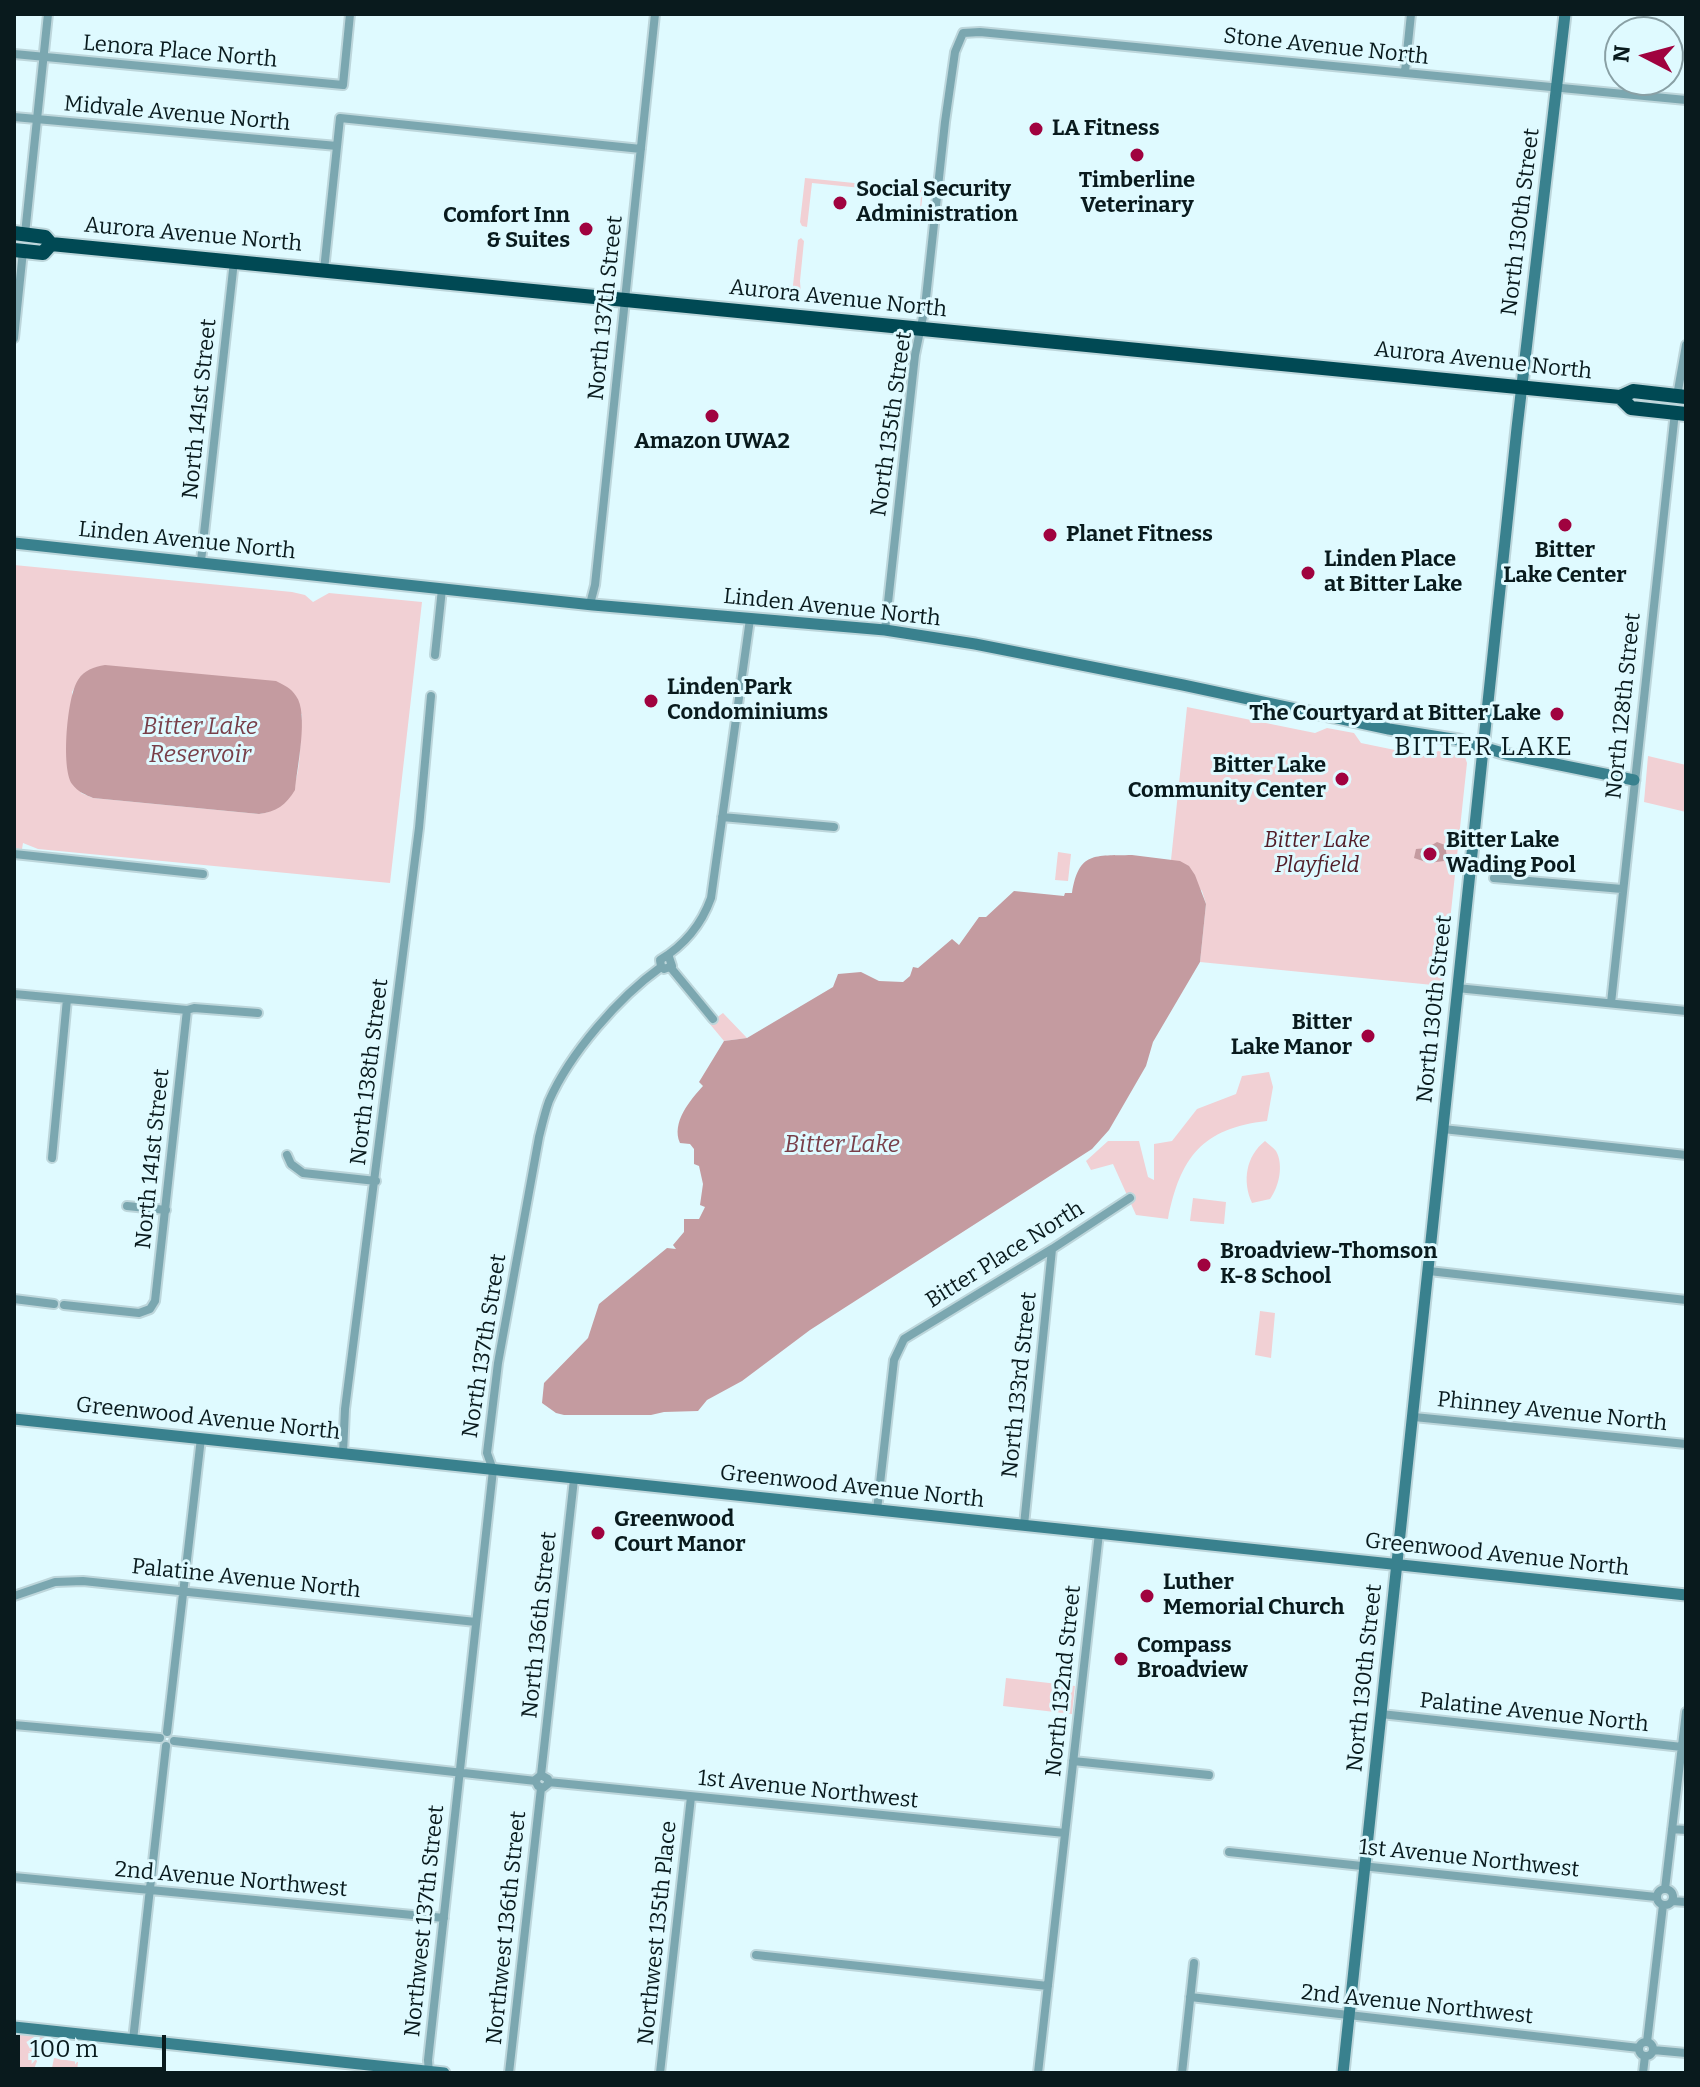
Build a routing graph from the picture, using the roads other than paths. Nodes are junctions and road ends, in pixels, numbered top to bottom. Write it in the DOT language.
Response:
graph roads {
  1 [pos="48,14"];
  2 [pos="350,14"];
  3 [pos="655,14"];
  4 [pos="1411,14"];
  5 [pos="1565,14"];
  6 [pos="963,33"];
  7 [pos="14,54"];
  8 [pos="43,57"];
  9 [pos="1405,72"];
  10 [pos="1557,88"];
  11 [pos="1686,100"];
  12 [pos="14,117"];
  13 [pos="36,120"];
  14 [pos="337,146"];
  15 [pos="641,149"];
  16 [pos="19,234"];
  17 [pos="51,244"];
  18 [pos="18,251"];
  19 [pos="234,261"];
  20 [pos="324,270"];
  21 [pos="625,301"];
  22 [pos="922,330"];
  23 [pos="14,338"];
  24 [pos="1686,345"];
  25 [pos="1522,387"];
  26 [pos="1681,396"];
  27 [pos="1620,397"];
  28 [pos="1680,413"];
  29 [pos="14,543"];
  30 [pos="201,561"];
  31 [pos="442,589"];
  32 [pos="590,604"];
  33 [pos="750,619"];
  34 [pos="885,630"];
  35 [pos="435,655"];
  36 [pos="431,696"];
  37 [pos="1484,748"];
  38 [pos="1634,780"];
  39 [pos="722,817"];
  40 [pos="834,827"];
  41 [pos="14,854"];
  42 [pos="203,874"];
  43 [pos="1494,878"];
  44 [pos="1622,889"];
  45 [pos="666,967"];
  46 [pos="1457,988"];
  47 [pos="14,994"];
  48 [pos="67,999"];
  49 [pos="1611,1003"];
  50 [pos="187,1010"];
  51 [pos="1686,1011"];
  52 [pos="258,1013"];
  53 [pos="713,1019"];
  54 [pos="1443,1129"];
  55 [pos="287,1155"];
  56 [pos="1686,1155"];
  57 [pos="52,1158"];
  58 [pos="376,1181"];
  59 [pos="1130,1198"];
  60 [pos="127,1206"];
  61 [pos="166,1210"];
  62 [pos="1052,1249"];
  63 [pos="1429,1271"];
  64 [pos="14,1299"];
  65 [pos="1686,1300"];
  66 [pos="1414,1417"];
  67 [pos="14,1419"];
  68 [pos="201,1438"];
  69 [pos="1686,1444"];
  70 [pos="343,1453"];
  71 [pos="493,1470"];
  72 [pos="574,1479"];
  73 [pos="877,1510"];
  74 [pos="1024,1525"];
  75 [pos="1099,1533"];
  76 [pos="1397,1564"];
  77 [pos="183,1591"];
  78 [pos="1686,1595"];
  79 [pos="14,1596"];
  80 [pos="476,1622"];
  81 [pos="1686,1712"];
  82 [pos="1381,1714"];
  83 [pos="14,1725"];
  84 [pos="167,1740"];
  85 [pos="1682,1747"];
  86 [pos="1073,1761"];
  87 [pos="459,1773"];
  88 [pos="1209,1775"];
  89 [pos="542,1781"];
  90 [pos="691,1797"];
  91 [pos="1686,1824"];
  92 [pos="1673,1825"];
  93 [pos="1686,1830"];
  94 [pos="1065,1833"];
  95 [pos="1229,1852"];
  96 [pos="1366,1867"];
  97 [pos="14,1877"];
  98 [pos="1665,1889"];
  99 [pos="150,1890"];
  100 [pos="1656,1897"];
  101 [pos="1686,1902"];
  102 [pos="1667,1903"];
  103 [pos="444,1918"];
  104 [pos="756,1955"];
  105 [pos="1194,1963"];
  106 [pos="1048,1986"];
  107 [pos="1190,1997"];
  108 [pos="1349,2016"];
  109 [pos="14,2027"];
  110 [pos="133,2040"];
  111 [pos="1644,2049"];
  112 [pos="1686,2053"];
  113 [pos="429,2072"];
  114 [pos="444,2073"];
  115 [pos="509,2073"];
  116 [pos="660,2073"];
  117 [pos="1038,2073"];
  118 [pos="1182,2073"];
  119 [pos="1343,2073"];
  120 [pos="1643,2073"];
  1 -- 8 [label="street"];
  2 -- 8 [label="street, Lenora Place North"];
  3 -- 15 [label="street, North 137th Street"];
  4 -- 9 [label="street"];
  5 -- 10 [label="main road, North 130th Street"];
  6 -- 9 [label="street, Stone Avenue North"];
  6 -- 22 [label="street, North 135th Street"];
  7 -- 8 [label="street, Lenora Place North"];
  8 -- 13 [label="street"];
  9 -- 10 [label="street, Stone Avenue North"];
  10 -- 11 [label="street, Stone Avenue North"];
  10 -- 25 [label="main road, North 130th Street"];
  12 -- 13 [label="street, Midvale Avenue North"];
  13 -- 14 [label="street, Midvale Avenue North"];
  13 -- 16 [label="street"];
  14 -- 15 [label="street"];
  14 -- 20 [label="street"];
  15 -- 21 [label="street, North 137th Street"];
  16 -- 17 [label="highway, Aurora Avenue North"];
  17 -- 18 [label="highway, Aurora Avenue North"];
  17 -- 19 [label="highway, Aurora Avenue North"];
  18 -- 23 [label="street"];
  19 -- 20 [label="highway, Aurora Avenue North"];
  19 -- 30 [label="street, North 141st Street"];
  20 -- 21 [label="highway, Aurora Avenue North"];
  21 -- 22 [label="highway, Aurora Avenue North"];
  21 -- 32 [label="street, North 137th Street"];
  22 -- 25 [label="highway, Aurora Avenue North"];
  22 -- 34 [label="street, North 135th Street"];
  24 -- 26 [label="street"];
  25 -- 27 [label="highway, Aurora Avenue North"];
  25 -- 37 [label="main road, North 130th Street"];
  26 -- 27 [label="highway, Aurora Avenue North"];
  27 -- 28 [label="highway, Aurora Avenue North"];
  28 -- 38 [label="street, North 128th Street"];
  29 -- 30 [label="main road, Linden Avenue North"];
  30 -- 31 [label="main road, Linden Avenue North"];
  31 -- 32 [label="main road, Linden Avenue North"];
  31 -- 35 [label="street"];
  32 -- 33 [label="main road, Linden Avenue North"];
  33 -- 34 [label="main road, Linden Avenue North"];
  33 -- 39 [label="street"];
  34 -- 37 [label="main road, Linden Avenue North"];
  36 -- 58 [label="street, North 138th Street"];
  37 -- 38 [label="main road, Linden Avenue North"];
  37 -- 46 [label="main road, North 130th Street"];
  38 -- 44 [label="street, North 128th Street"];
  39 -- 40 [label="street"];
  39 -- 45 [label="street"];
  41 -- 42 [label="street"];
  43 -- 44 [label="street"];
  44 -- 49 [label="street, North 128th Street"];
  45 -- 53 [label="street"];
  45 -- 71 [label="street, North 137th Street"];
  46 -- 49 [label="street"];
  46 -- 54 [label="main road, North 130th Street"];
  47 -- 48 [label="street"];
  48 -- 50 [label="street"];
  48 -- 57 [label="street"];
  49 -- 51 [label="street"];
  50 -- 52 [label="street"];
  50 -- 61 [label="street, North 141st Street"];
  54 -- 56 [label="street"];
  54 -- 63 [label="main road, North 130th Street"];
  55 -- 58 [label="street"];
  58 -- 70 [label="street, North 138th Street"];
  59 -- 62 [label="street, Bitter Place North"];
  60 -- 61 [label="street"];
  61 -- 64 [label="street, North 141st Street"];
  62 -- 73 [label="street, Bitter Place North"];
  62 -- 74 [label="street, North 133rd Street"];
  63 -- 65 [label="street"];
  63 -- 66 [label="main road, North 130th Street"];
  66 -- 69 [label="street, Phinney Avenue North"];
  66 -- 76 [label="main road, North 130th Street"];
  67 -- 68 [label="main road, Greenwood Avenue North"];
  68 -- 70 [label="main road, Greenwood Avenue North"];
  68 -- 77 [label="street"];
  70 -- 71 [label="main road, Greenwood Avenue North"];
  71 -- 72 [label="main road, Greenwood Avenue North"];
  71 -- 80 [label="street, North 137th Street"];
  72 -- 73 [label="main road, Greenwood Avenue North"];
  72 -- 89 [label="street, North 136th Street"];
  73 -- 74 [label="main road, Greenwood Avenue North"];
  74 -- 75 [label="main road, Greenwood Avenue North"];
  75 -- 76 [label="main road, Greenwood Avenue North"];
  75 -- 86 [label="street, North 132nd Street"];
  76 -- 78 [label="main road, Greenwood Avenue North"];
  76 -- 82 [label="main road, North 130th Street"];
  77 -- 79 [label="street, Palatine Avenue North"];
  77 -- 80 [label="street, Palatine Avenue North"];
  77 -- 84 [label="street"];
  80 -- 87 [label="street, North 137th Street"];
  81 -- 85 [label="street"];
  82 -- 85 [label="street, Palatine Avenue North"];
  82 -- 96 [label="main road, North 130th Street"];
  83 -- 84 [label="street, 1st Avenue Northwest"];
  84 -- 87 [label="street, 1st Avenue Northwest"];
  84 -- 99 [label="street"];
  85 -- 92 [label="street"];
  86 -- 88 [label="street"];
  86 -- 94 [label="street, North 132nd Street"];
  87 -- 89 [label="street, 1st Avenue Northwest"];
  87 -- 103 [label="street, Northwest 137th Street"];
  89 -- 90 [label="street, 1st Avenue Northwest"];
  89 -- 115 [label="street, Northwest 136th Street"];
  90 -- 94 [label="street, 1st Avenue Northwest"];
  90 -- 116 [label="street, Northwest 135th Place"];
  91 -- 92 [label="street"];
  92 -- 93 [label="street"];
  92 -- 98 [label="street"];
  94 -- 106 [label="street, North 132nd Street"];
  95 -- 96 [label="street, 1st Avenue Northwest"];
  96 -- 100 [label="street, 1st Avenue Northwest"];
  96 -- 108 [label="main road, North 130th Street"];
  97 -- 99 [label="street, 2nd Avenue Northwest"];
  98 -- 100 [label="street"];
  98 -- 102 [label="street"];
  99 -- 103 [label="street, 2nd Avenue Northwest"];
  99 -- 110 [label="street"];
  100 -- 102 [label="street"];
  101 -- 102 [label="street"];
  102 -- 111 [label="street"];
  103 -- 113 [label="street, Northwest 137th Street"];
  104 -- 106 [label="street"];
  105 -- 107 [label="street"];
  106 -- 117 [label="street, North 132nd Street"];
  107 -- 108 [label="street, 2nd Avenue Northwest"];
  107 -- 118 [label="street"];
  108 -- 111 [label="street, 2nd Avenue Northwest"];
  108 -- 119 [label="main road, North 130th Street"];
  109 -- 110 [label="main road"];
  110 -- 113 [label="main road"];
  111 -- 112 [label="street"];
  111 -- 120 [label="street"];
  113 -- 114 [label="main road"];
}
